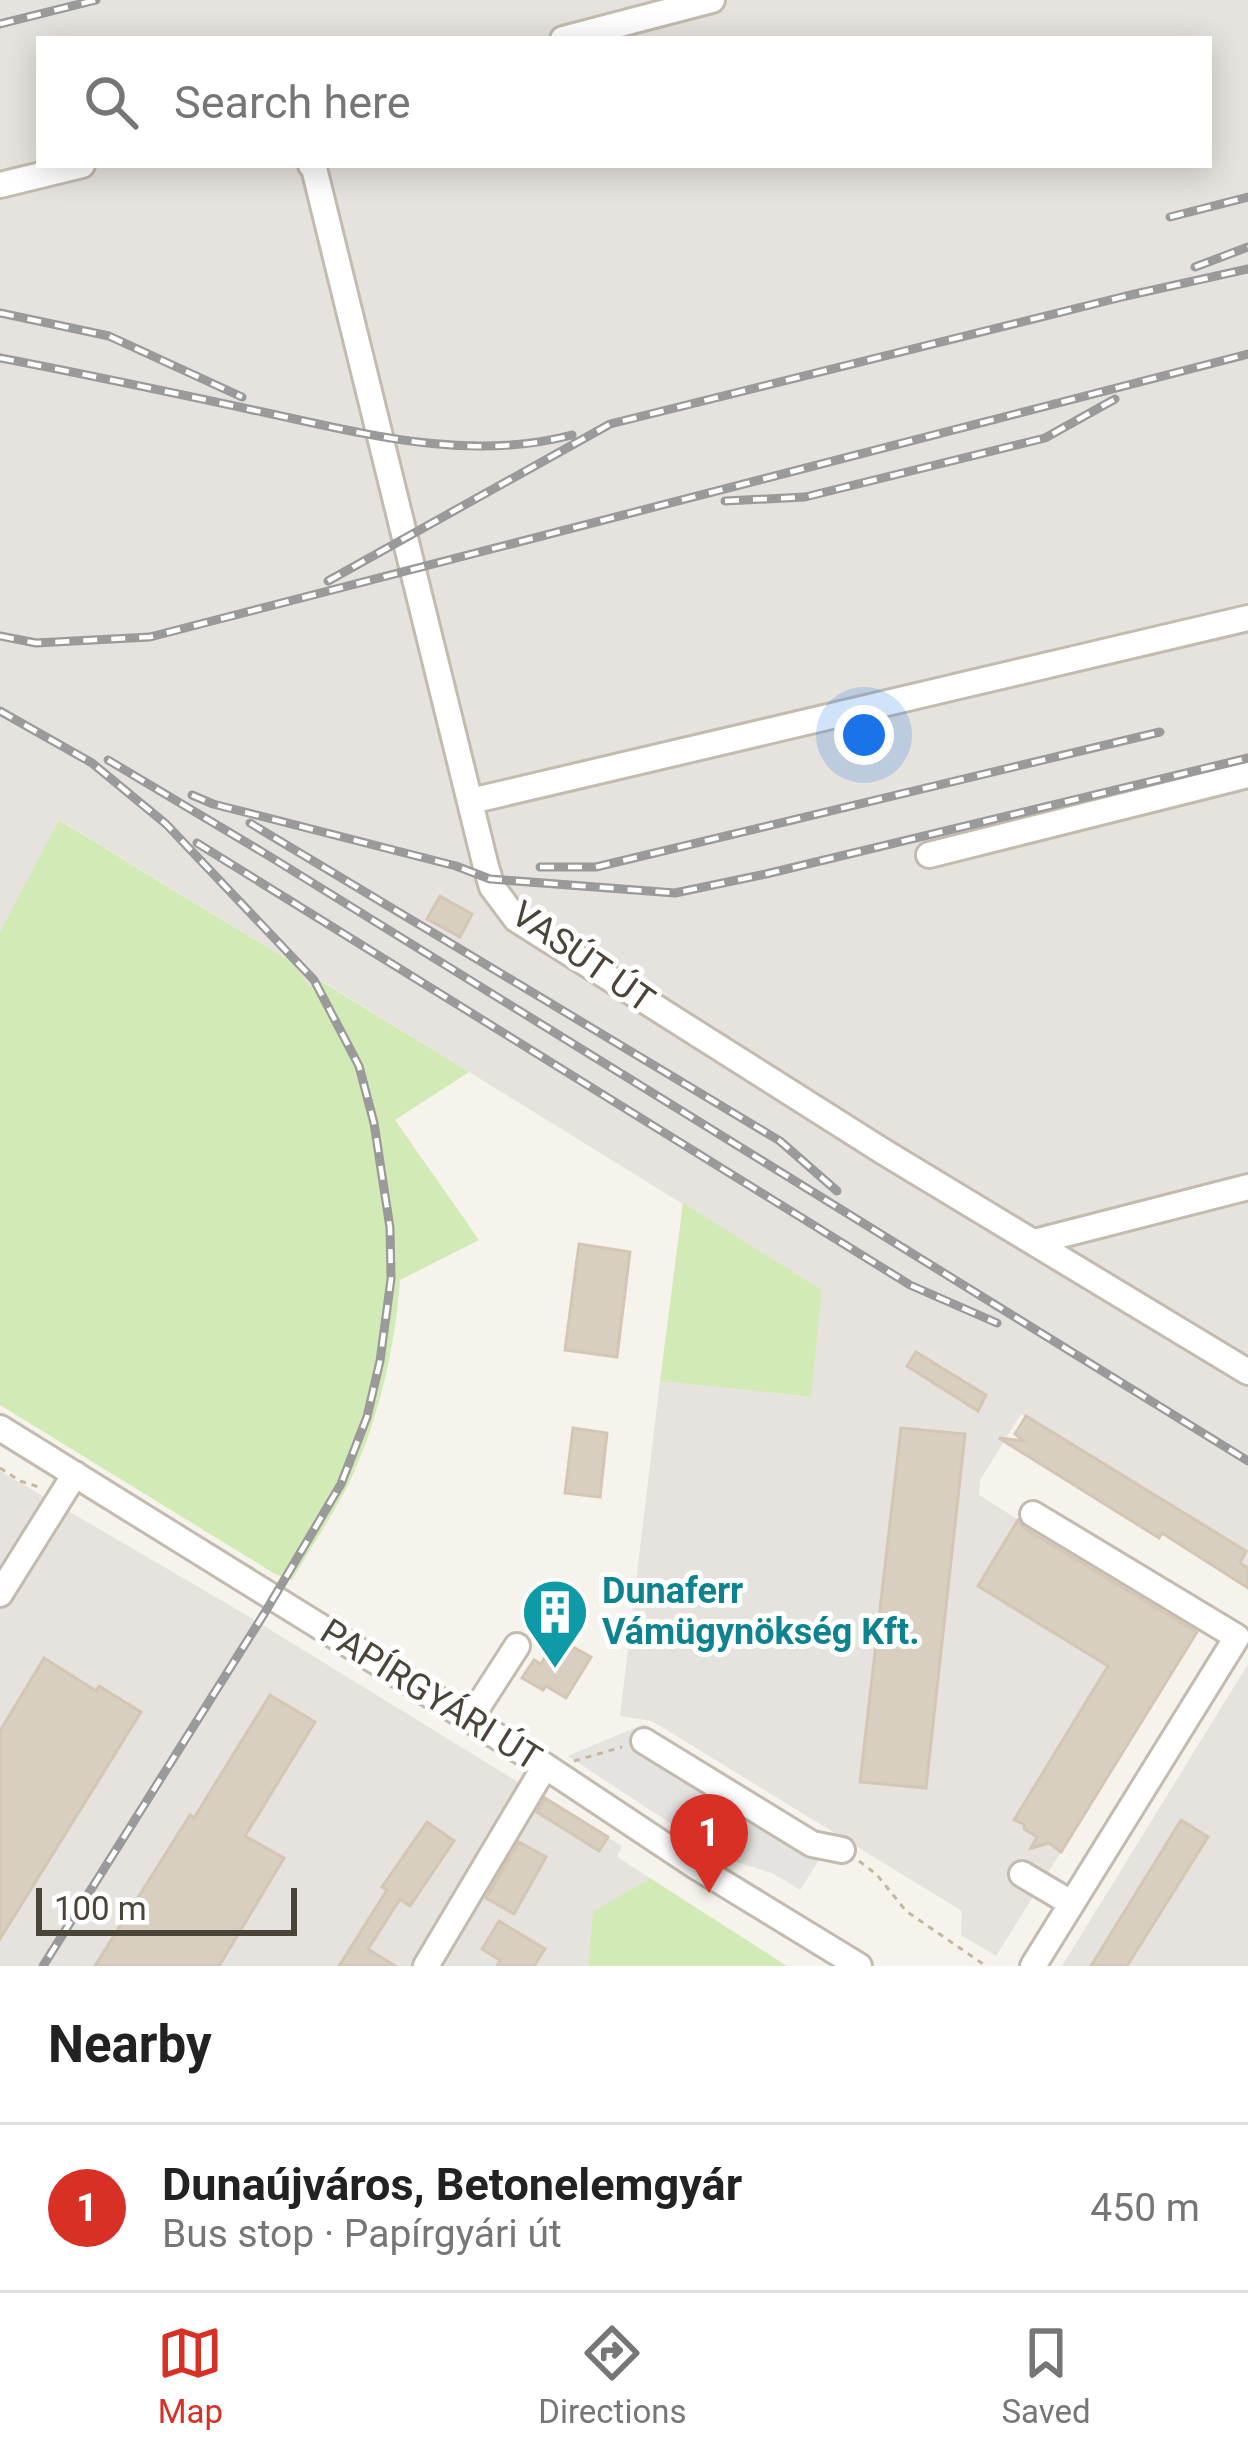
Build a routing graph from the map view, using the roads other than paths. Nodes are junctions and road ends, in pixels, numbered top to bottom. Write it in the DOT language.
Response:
graph roads {
  1 [pos="712,0"];
  2 [pos="574,36"];
  3 [pos="69,168"];
  4 [pos="313,168"];
  5 [pos="0,184"];
  6 [pos="1248,618"];
  7 [pos="1248,775"];
  8 [pos="471,801"];
  9 [pos="929,855"];
  10 [pos="1248,1187"];
  11 [pos="1034,1242"];
  12 [pos="1248,1372"];
  13 [pos="0,1428"];
  14 [pos="74,1474"];
  15 [pos="1033,1514"];
  16 [pos="0,1594"];
  17 [pos="1242,1628"];
  18 [pos="517,1646"];
  19 [pos="470,1719"];
  20 [pos="644,1741"];
  21 [pos="556,1764"];
  22 [pos="842,1850"];
  23 [pos="1022,1874"];
  24 [pos="1071,1903"];
  25 [pos="853,1964"];
  26 [pos="426,1966"];
  27 [pos="1033,1966"];
  1 -- 2 [label="street"];
  3 -- 5 [label="street"];
  4 -- 8 [label="street, VASÚT ÚT"];
  6 -- 8 [label="street"];
  7 -- 9 [label="street"];
  8 -- 11 [label="street, VASÚT ÚT"];
  10 -- 11 [label="street"];
  11 -- 12 [label="street, VASÚT ÚT"];
  13 -- 14 [label="street, PAPÍRGYÁRI ÚT"];
  14 -- 16 [label="street"];
  14 -- 19 [label="street, PAPÍRGYÁRI ÚT"];
  15 -- 17 [label="street"];
  17 -- 24 [label="street"];
  18 -- 19 [label="street"];
  19 -- 21 [label="street, PAPÍRGYÁRI ÚT"];
  20 -- 22 [label="street"];
  21 -- 25 [label="street, PAPÍRGYÁRI ÚT"];
  21 -- 26 [label="street"];
  23 -- 24 [label="street"];
  24 -- 27 [label="street"];
}
